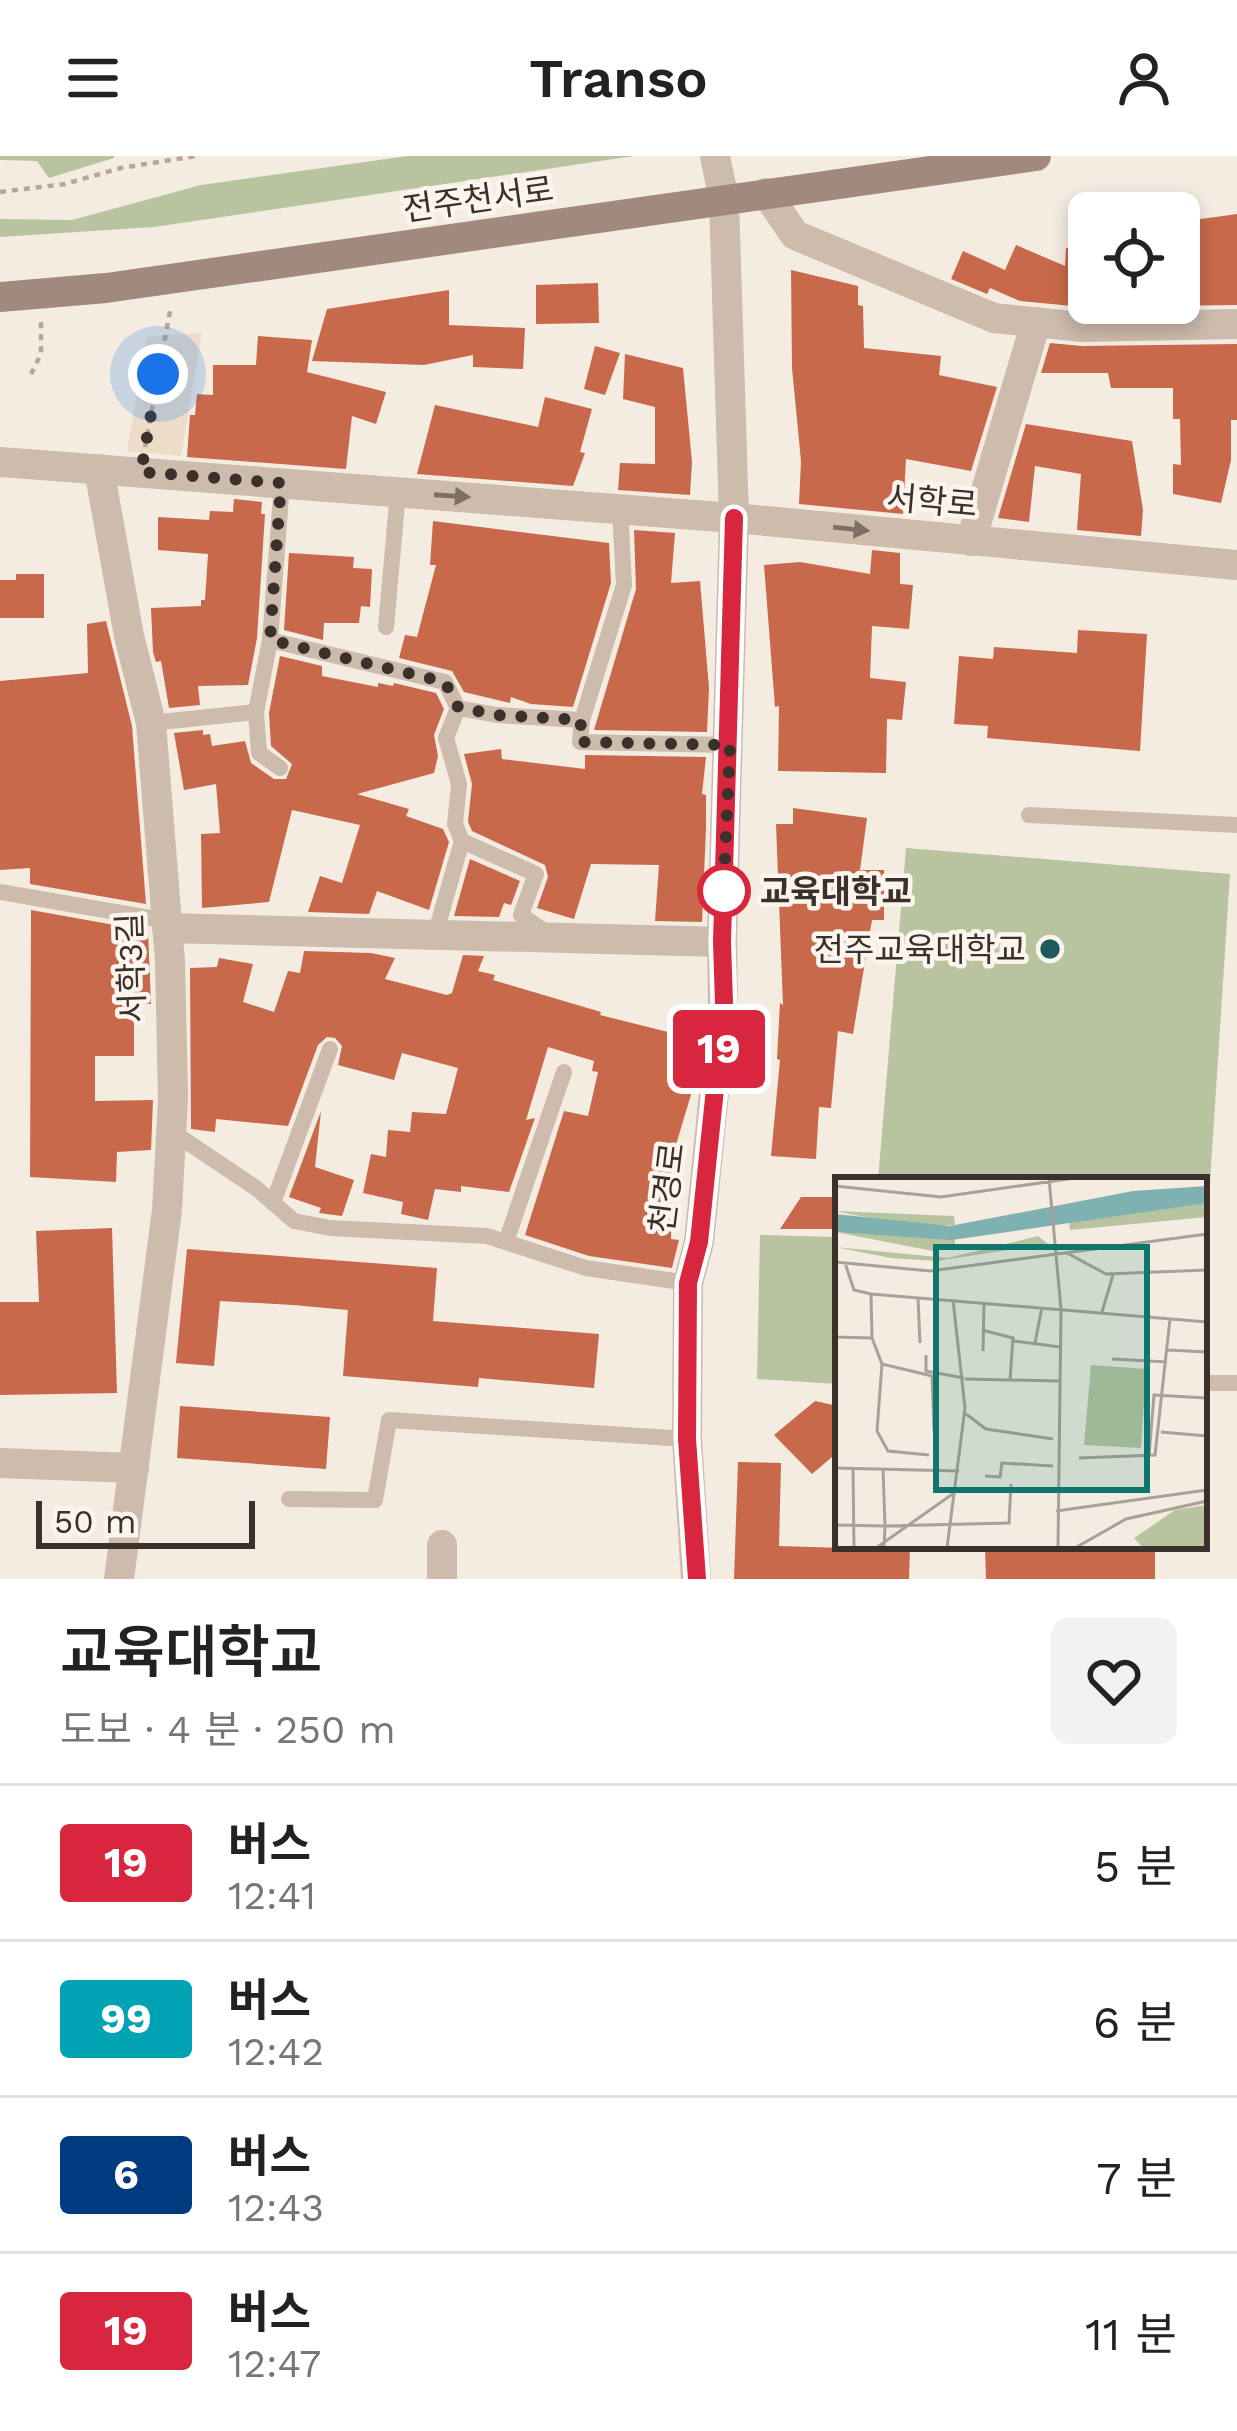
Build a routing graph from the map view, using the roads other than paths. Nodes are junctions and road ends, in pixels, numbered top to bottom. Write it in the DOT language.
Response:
graph roads {
  1 [pos="715,156"];
  2 [pos="1036,156"];
  3 [pos="766,194"];
  4 [pos="724,200"];
  5 [pos="0,297"];
  6 [pos="1036,322"];
  7 [pos="1237,324"];
  8 [pos="0,462"];
  9 [pos="100,469"];
  10 [pos="281,483"];
  11 [pos="398,492"];
  12 [pos="620,509"];
  13 [pos="734,518"];
  14 [pos="971,541"];
  15 [pos="1237,565"];
  16 [pos="386,627"];
  17 [pos="270,640"];
  18 [pos="458,707"];
  19 [pos="256,712"];
  20 [pos="581,720"];
  21 [pos="151,722"];
  22 [pos="730,745"];
  23 [pos="280,768"];
  24 [pos="1029,815"];
  25 [pos="1237,825"];
  26 [pos="462,841"];
  27 [pos="0,892"];
  28 [pos="167,924"];
  29 [pos="435,935"];
  30 [pos="554,938"];
  31 [pos="722,942"];
  32 [pos="330,1049"];
  33 [pos="564,1072"];
  34 [pos="171,1131"];
  35 [pos="273,1203"];
  36 [pos="506,1242"];
  37 [pos="688,1283"];
  38 [pos="687,1439"];
  39 [pos="0,1463"];
  40 [pos="134,1468"];
  41 [pos="289,1499"];
  42 [pos="442,1545"];
  43 [pos="119,1579"];
  44 [pos="442,1579"];
  45 [pos="697,1579"];
  1 -- 4 [label="street, 천경로"];
  2 -- 3 [label="street, 전주천서로"];
  3 -- 4 [label="street, 전주천서로"];
  3 -- 6 [label="street"];
  4 -- 5 [label="street, 전주천서로"];
  4 -- 13 [label="street, 천경로"];
  6 -- 7 [label="street"];
  6 -- 14 [label="street"];
  8 -- 9 [label="street, 서학로"];
  9 -- 10 [label="street, 서학로"];
  9 -- 21 [label="street, 서학3길"];
  10 -- 11 [label="street, 서학로"];
  10 -- 17 [label="lane"];
  11 -- 12 [label="street, 서학로, one-way"];
  11 -- 16 [label="lane"];
  12 -- 13 [label="street, 서학로"];
  12 -- 20 [label="lane"];
  13 -- 14 [label="street, 서학로, one-way"];
  13 -- 22 [label="street, 천경로"];
  14 -- 15 [label="street, 서학로"];
  17 -- 18 [label="lane"];
  17 -- 19 [label="lane"];
  18 -- 20 [label="lane"];
  18 -- 26 [label="lane"];
  19 -- 21 [label="lane"];
  19 -- 23 [label="lane"];
  20 -- 22 [label="lane"];
  21 -- 28 [label="street, 서학3길"];
  22 -- 31 [label="street, 천경로"];
  24 -- 25 [label="lane"];
  26 -- 29 [label="lane"];
  26 -- 30 [label="lane"];
  27 -- 28 [label="lane"];
  28 -- 29 [label="street"];
  28 -- 34 [label="street, 서학3길"];
  29 -- 30 [label="street"];
  30 -- 31 [label="street"];
  31 -- 37 [label="street, 천경로"];
  32 -- 35 [label="lane"];
  33 -- 36 [label="lane"];
  34 -- 35 [label="lane"];
  34 -- 40 [label="street, 서학3길"];
  35 -- 36 [label="lane"];
  36 -- 37 [label="lane"];
  37 -- 38 [label="street, 천경로"];
  38 -- 41 [label="lane"];
  38 -- 45 [label="street, 천경로"];
  39 -- 40 [label="street"];
  40 -- 43 [label="street, 서학3길"];
  42 -- 44 [label="street"];
}
